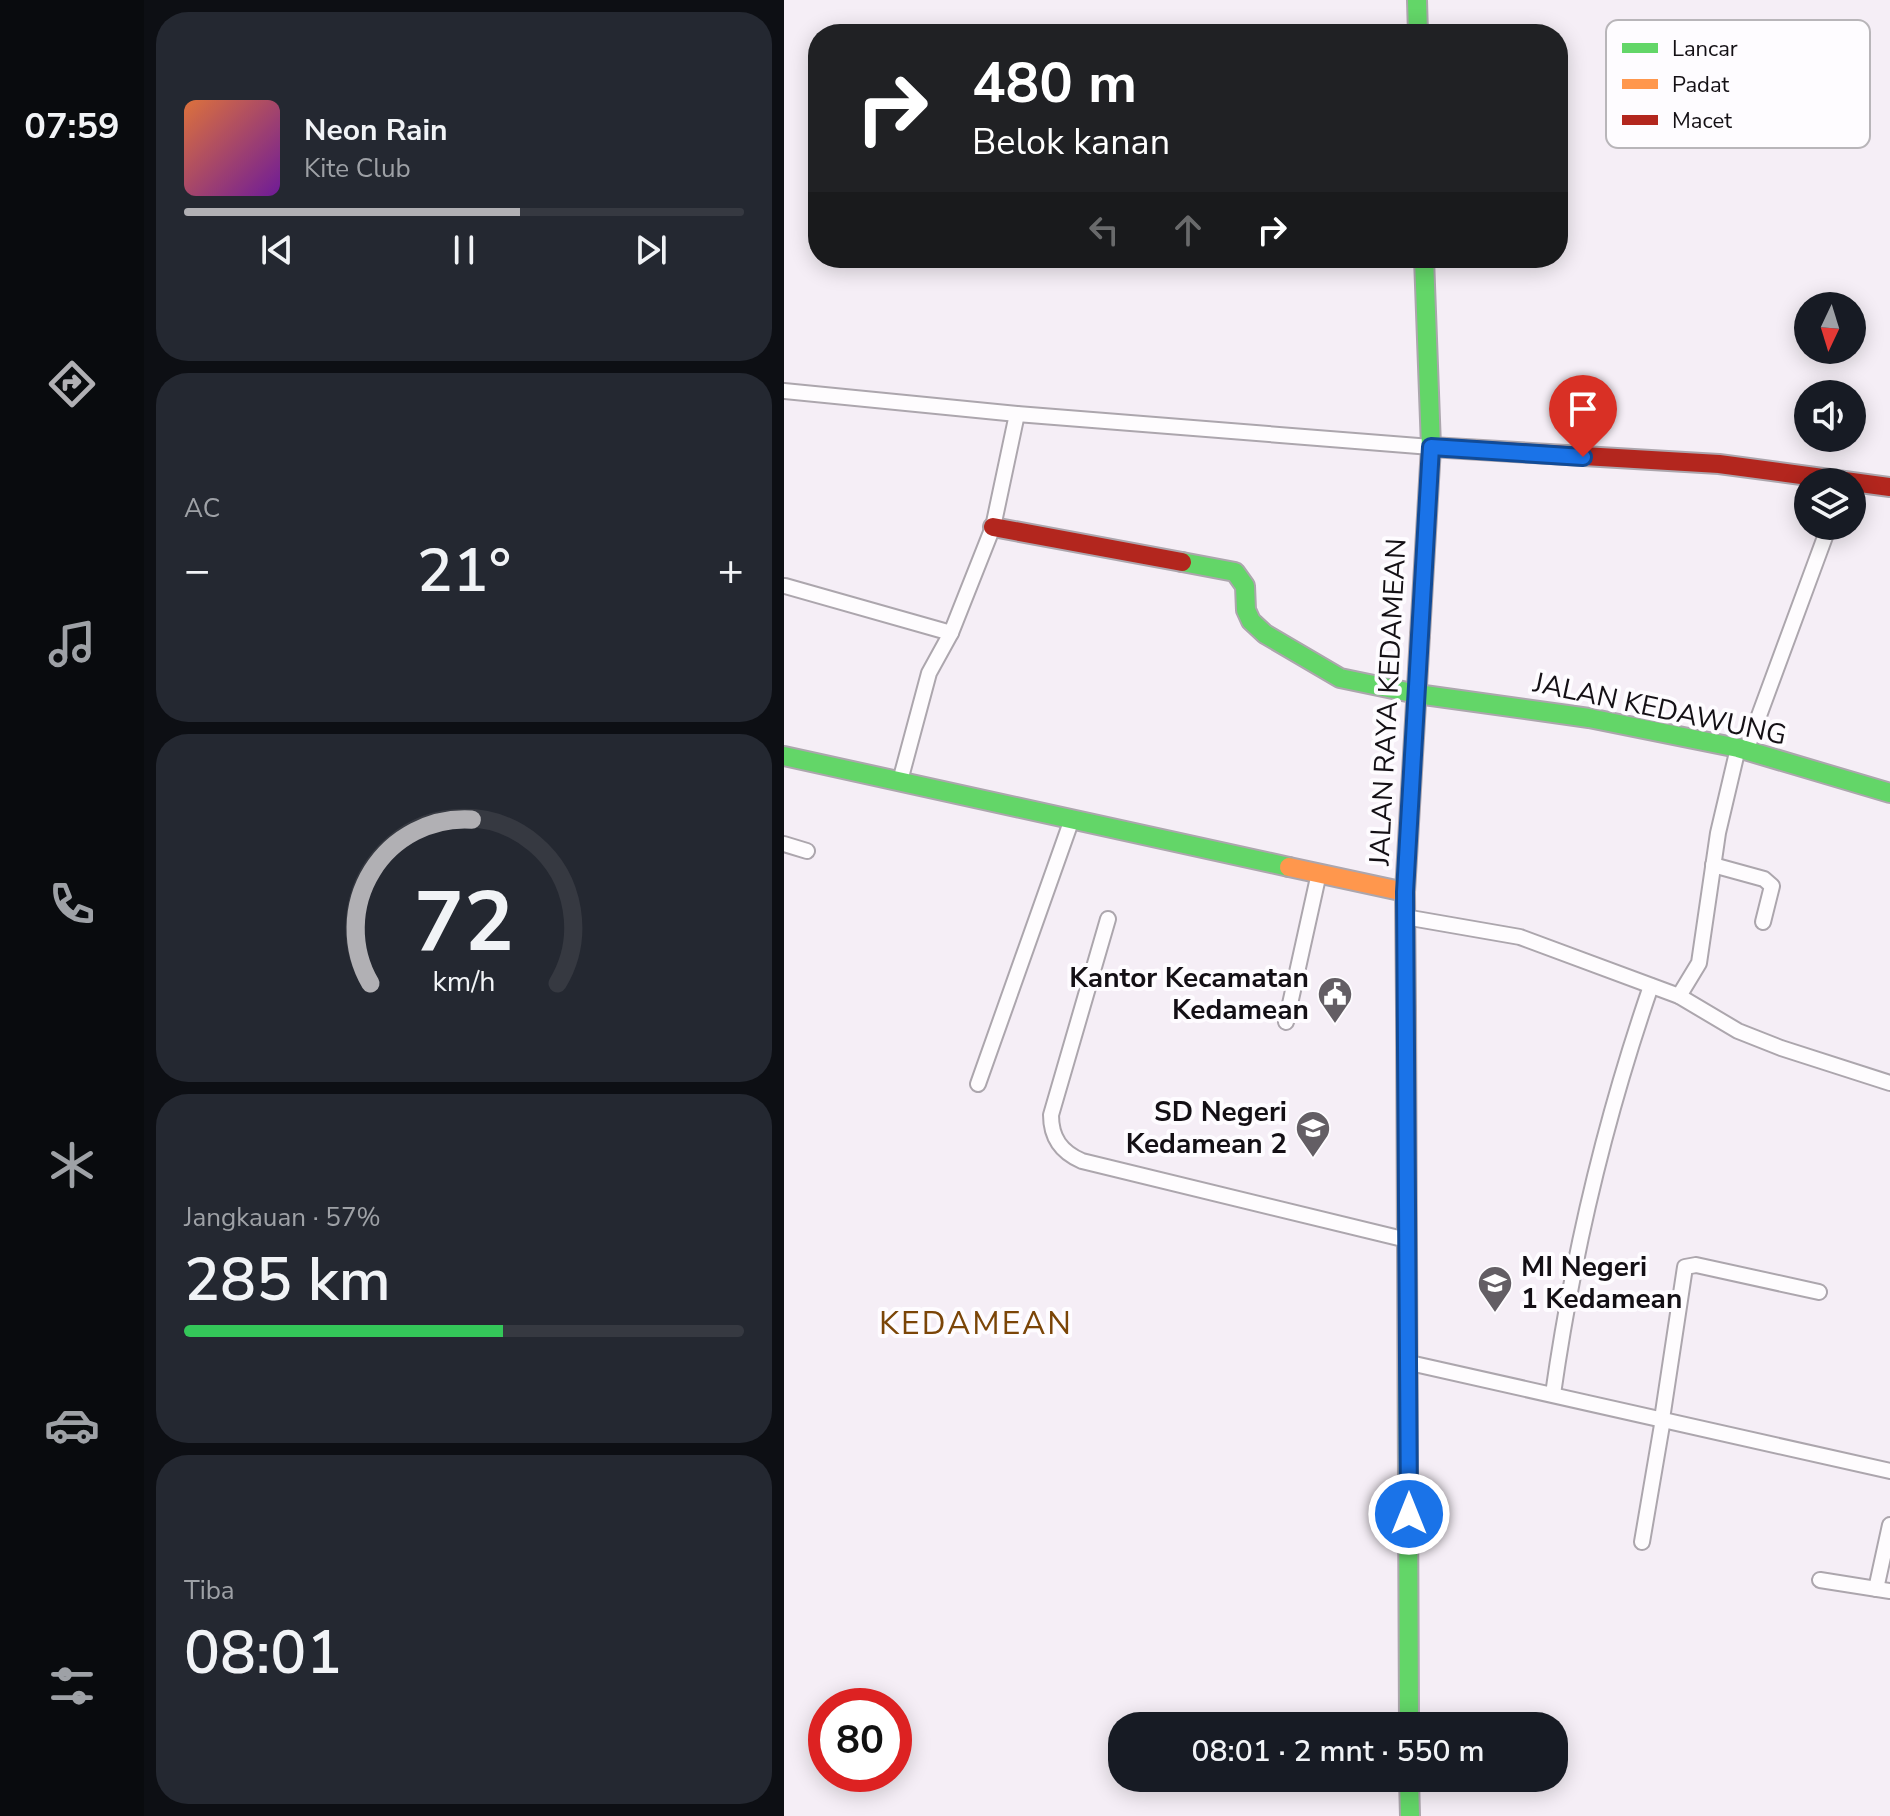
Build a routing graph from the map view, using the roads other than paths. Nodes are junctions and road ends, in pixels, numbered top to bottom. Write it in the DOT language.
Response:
graph roads {
  1 [pos="1417,0"];
  2 [pos="1418,24"];
  3 [pos="1424,268"];
  4 [pos="784,391"];
  5 [pos="1017,414"];
  6 [pos="1431,447"];
  7 [pos="1794,474"];
  8 [pos="1866,483"];
  9 [pos="1890,487"];
  10 [pos="993,527"];
  11 [pos="1824,540"];
  12 [pos="785,586"];
  13 [pos="951,633"];
  14 [pos="1417,694"];
  15 [pos="1742,750"];
  16 [pos="784,756"];
  17 [pos="900,781"];
  18 [pos="1890,793"];
  19 [pos="1072,819"];
  20 [pos="784,844"];
  21 [pos="807,851"];
  22 [pos="1713,865"];
  23 [pos="1319,873"];
  24 [pos="1405,892"];
  25 [pos="1405,917"];
  26 [pos="1108,919"];
  27 [pos="1763,922"];
  28 [pos="1651,986"];
  29 [pos="1679,996"];
  30 [pos="1286,1022"];
  31 [pos="1890,1083"];
  32 [pos="978,1084"];
  33 [pos="1407,1240"];
  34 [pos="1819,1292"];
  35 [pos="1410,1363"];
  36 [pos="1553,1394"];
  37 [pos="1663,1419"];
  38 [pos="1890,1471"];
  39 [pos="1890,1525"];
  40 [pos="1642,1542"];
  41 [pos="1820,1580"];
  42 [pos="1883,1590"];
  43 [pos="1409,1712"];
  44 [pos="1409,1792"];
  45 [pos="1410,1816"];
  1 -- 2 [label="main road"];
  3 -- 6 [label="main road, JALAN RAYA KEDAMEAN"];
  4 -- 5 [label="street"];
  5 -- 6 [label="street"];
  5 -- 10 [label="street"];
  6 -- 7 [label="main road"];
  6 -- 14 [label="main road, JALAN RAYA KEDAMEAN"];
  8 -- 9 [label="main road"];
  10 -- 13 [label="street"];
  10 -- 14 [label="main road, JALAN KEDAWUNG"];
  11 -- 15 [label="street"];
  12 -- 13 [label="street"];
  13 -- 17 [label="street"];
  14 -- 15 [label="main road, JALAN KEDAWUNG"];
  14 -- 24 [label="main road, JALAN RAYA KEDAMEAN"];
  15 -- 18 [label="main road, JALAN KEDAWUNG"];
  15 -- 22 [label="street"];
  16 -- 17 [label="main road"];
  17 -- 19 [label="main road"];
  19 -- 23 [label="main road"];
  19 -- 32 [label="street"];
  20 -- 21 [label="street"];
  22 -- 27 [label="street"];
  22 -- 29 [label="street"];
  23 -- 24 [label="main road"];
  23 -- 30 [label="street"];
  24 -- 25 [label="main road, JALAN RAYA KEDAMEAN"];
  25 -- 28 [label="street"];
  25 -- 33 [label="main road, JALAN RAYA KEDAMEAN"];
  26 -- 33 [label="street"];
  28 -- 29 [label="street"];
  28 -- 36 [label="street"];
  29 -- 31 [label="street"];
  33 -- 35 [label="main road, JALAN RAYA KEDAMEAN"];
  34 -- 37 [label="street"];
  35 -- 36 [label="street"];
  35 -- 43 [label="main road, JALAN RAYA KEDAMEAN"];
  36 -- 37 [label="street"];
  37 -- 38 [label="street"];
  37 -- 40 [label="street"];
  39 -- 42 [label="street"];
  41 -- 42 [label="street"];
  44 -- 45 [label="main road"];
}
